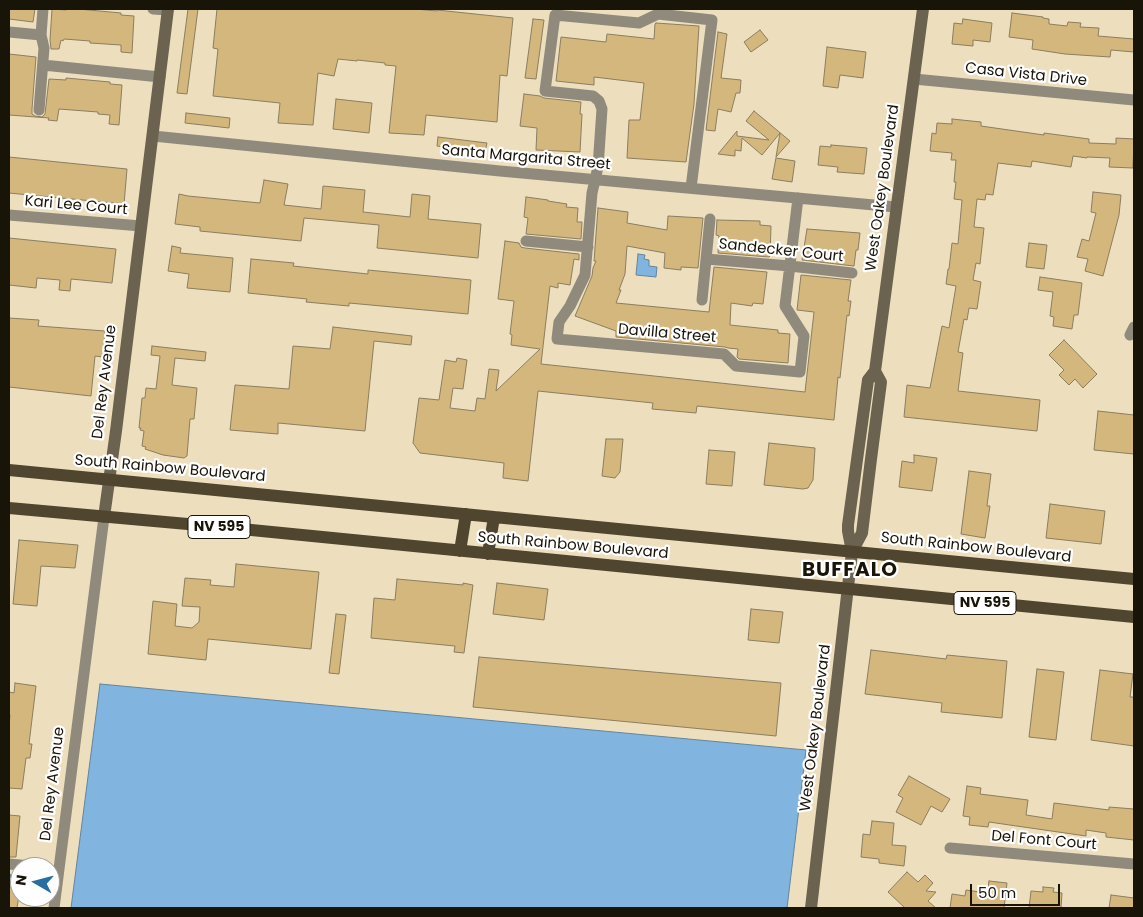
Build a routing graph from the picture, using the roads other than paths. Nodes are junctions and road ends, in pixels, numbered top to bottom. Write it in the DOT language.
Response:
graph roads {
  1 [pos="43,9"];
  2 [pos="153,9"];
  3 [pos="923,9"];
  4 [pos="168,10"];
  5 [pos="9,32"];
  6 [pos="40,35"];
  7 [pos="43,66"];
  8 [pos="160,77"];
  9 [pos="914,79"];
  10 [pos="1134,100"];
  11 [pos="39,110"];
  12 [pos="153,136"];
  13 [pos="594,180"];
  14 [pos="691,188"];
  15 [pos="798,198"];
  16 [pos="896,207"];
  17 [pos="9,215"];
  18 [pos="710,219"];
  19 [pos="141,226"];
  20 [pos="526,241"];
  21 [pos="588,247"];
  22 [pos="706,259"];
  23 [pos="790,266"];
  24 [pos="852,273"];
  25 [pos="702,300"];
  26 [pos="9,470"];
  27 [pos="109,480"];
  28 [pos="9,508"];
  29 [pos="466,514"];
  30 [pos="104,517"];
  31 [pos="494,517"];
  32 [pos="460,551"];
  33 [pos="852,552"];
  34 [pos="488,554"];
  35 [pos="1134,579"];
  36 [pos="848,589"];
  37 [pos="1134,617"];
  38 [pos="950,848"];
  39 [pos="56,857"];
  40 [pos="1134,864"];
  41 [pos="811,908"];
  1 -- 6 [label="street"];
  2 -- 4 [label="street"];
  3 -- 9 [label="main road, West Oakey Boulevard"];
  4 -- 8 [label="main road, Del Rey Avenue"];
  5 -- 6 [label="street"];
  6 -- 7 [label="street"];
  7 -- 8 [label="street"];
  7 -- 11 [label="street"];
  8 -- 12 [label="main road, Del Rey Avenue"];
  9 -- 10 [label="street, Casa Vista Drive"];
  9 -- 16 [label="main road, West Oakey Boulevard"];
  12 -- 13 [label="street, Santa Margarita Street"];
  12 -- 19 [label="main road, Del Rey Avenue"];
  13 -- 14 [label="street, Santa Margarita Street"];
  13 -- 14 [label="street"];
  13 -- 21 [label="street"];
  14 -- 15 [label="street, Santa Margarita Street"];
  15 -- 16 [label="street, Santa Margarita Street"];
  15 -- 23 [label="street"];
  16 -- 33 [label="main road, West Oakey Boulevard"];
  17 -- 19 [label="street, Kari Lee Court"];
  18 -- 22 [label="street, Sandecker Court"];
  19 -- 27 [label="main road, Del Rey Avenue"];
  20 -- 21 [label="street"];
  21 -- 23 [label="street, Davilla Street"];
  22 -- 23 [label="street, Sandecker Court"];
  22 -- 25 [label="street, Sandecker Court"];
  23 -- 24 [label="street, Sandecker Court"];
  26 -- 27 [label="main road, South Rainbow Boulevard / NV 595"];
  27 -- 29 [label="main road, South Rainbow Boulevard / NV 595"];
  27 -- 30 [label="main road, Del Rey Avenue"];
  28 -- 30 [label="main road, South Rainbow Boulevard / NV 595"];
  29 -- 31 [label="main road, South Rainbow Boulevard / NV 595"];
  29 -- 32 [label="main road"];
  30 -- 32 [label="main road, South Rainbow Boulevard / NV 595"];
  30 -- 39 [label="street, Del Rey Avenue"];
  31 -- 33 [label="main road, South Rainbow Boulevard / NV 595"];
  31 -- 34 [label="main road"];
  32 -- 34 [label="main road, South Rainbow Boulevard / NV 595"];
  33 -- 35 [label="main road, South Rainbow Boulevard / NV 595"];
  33 -- 36 [label="main road, West Oakey Boulevard"];
  34 -- 36 [label="main road, South Rainbow Boulevard / NV 595"];
  36 -- 37 [label="main road, South Rainbow Boulevard / NV 595"];
  36 -- 41 [label="main road, West Oakey Boulevard"];
  38 -- 40 [label="street, Del Font Court"];
}
